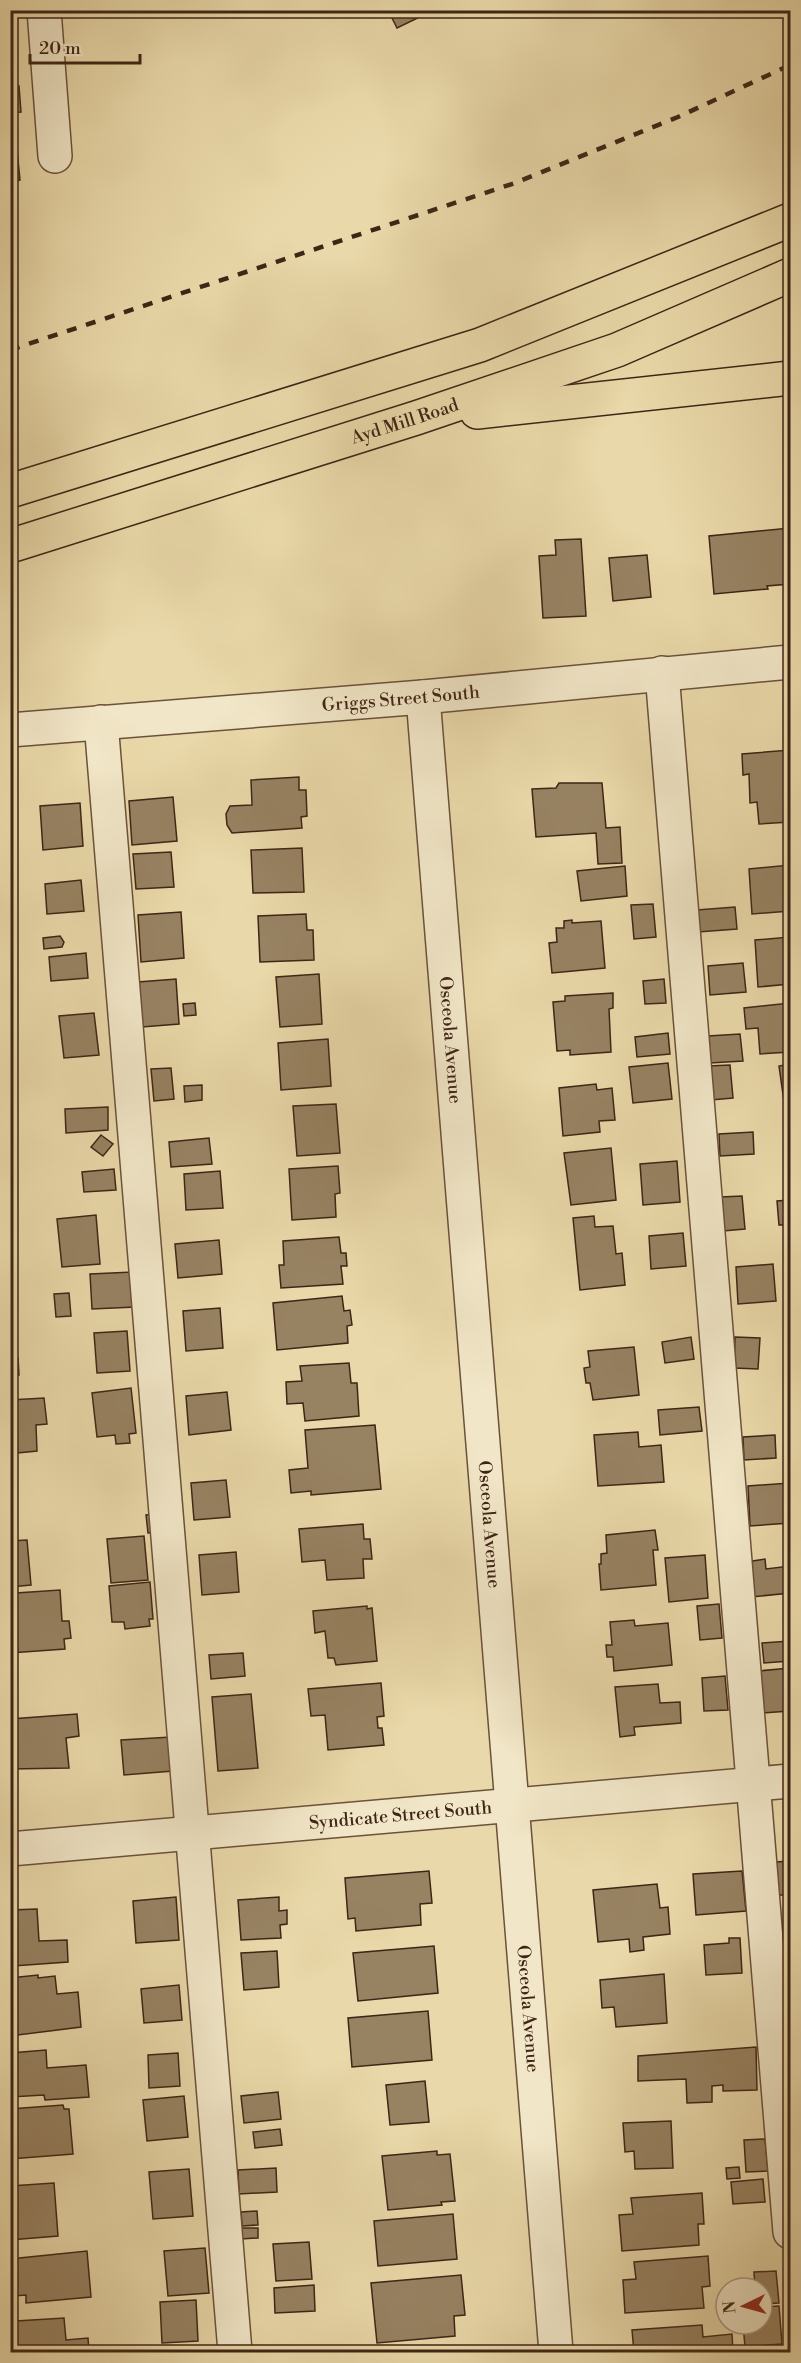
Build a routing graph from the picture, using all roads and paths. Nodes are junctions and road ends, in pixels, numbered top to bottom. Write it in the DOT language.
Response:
graph roads {
  1 [pos="44,10"];
  2 [pos="55,156"];
  3 [pos="790,220"];
  4 [pos="790,275"];
  5 [pos="790,378"];
  6 [pos="416,418"];
  7 [pos="10,491"];
  8 [pos="10,546"];
  9 [pos="790,662"];
  10 [pos="662,673"];
  11 [pos="423,697"];
  12 [pos="101,722"];
  13 [pos="10,730"];
  14 [pos="790,1781"];
  15 [pos="753,1785"];
  16 [pos="512,1805"];
  17 [pos="192,1833"];
  18 [pos="10,1849"];
  19 [pos="790,2232"];
  20 [pos="235,2352"];
  21 [pos="556,2352"];
  1 -- 2 [label="street"];
  3 -- 7 [label="main road"];
  4 -- 6 [label="main road, Ayd Mill Road"];
  5 -- 6 [label="main road"];
  6 -- 8 [label="main road, Ayd Mill Road"];
  9 -- 10 [label="street, Griggs Street South"];
  10 -- 11 [label="street, Griggs Street South"];
  10 -- 15 [label="street"];
  11 -- 12 [label="street, Griggs Street South"];
  11 -- 16 [label="street, Osceola Avenue"];
  12 -- 13 [label="street, Griggs Street South"];
  12 -- 17 [label="street"];
  14 -- 15 [label="street, Syndicate Street South"];
  15 -- 16 [label="street, Syndicate Street South"];
  15 -- 19 [label="street"];
  16 -- 17 [label="street, Syndicate Street South"];
  16 -- 21 [label="street, Osceola Avenue"];
  17 -- 18 [label="street, Syndicate Street South"];
  17 -- 20 [label="street"];
}
